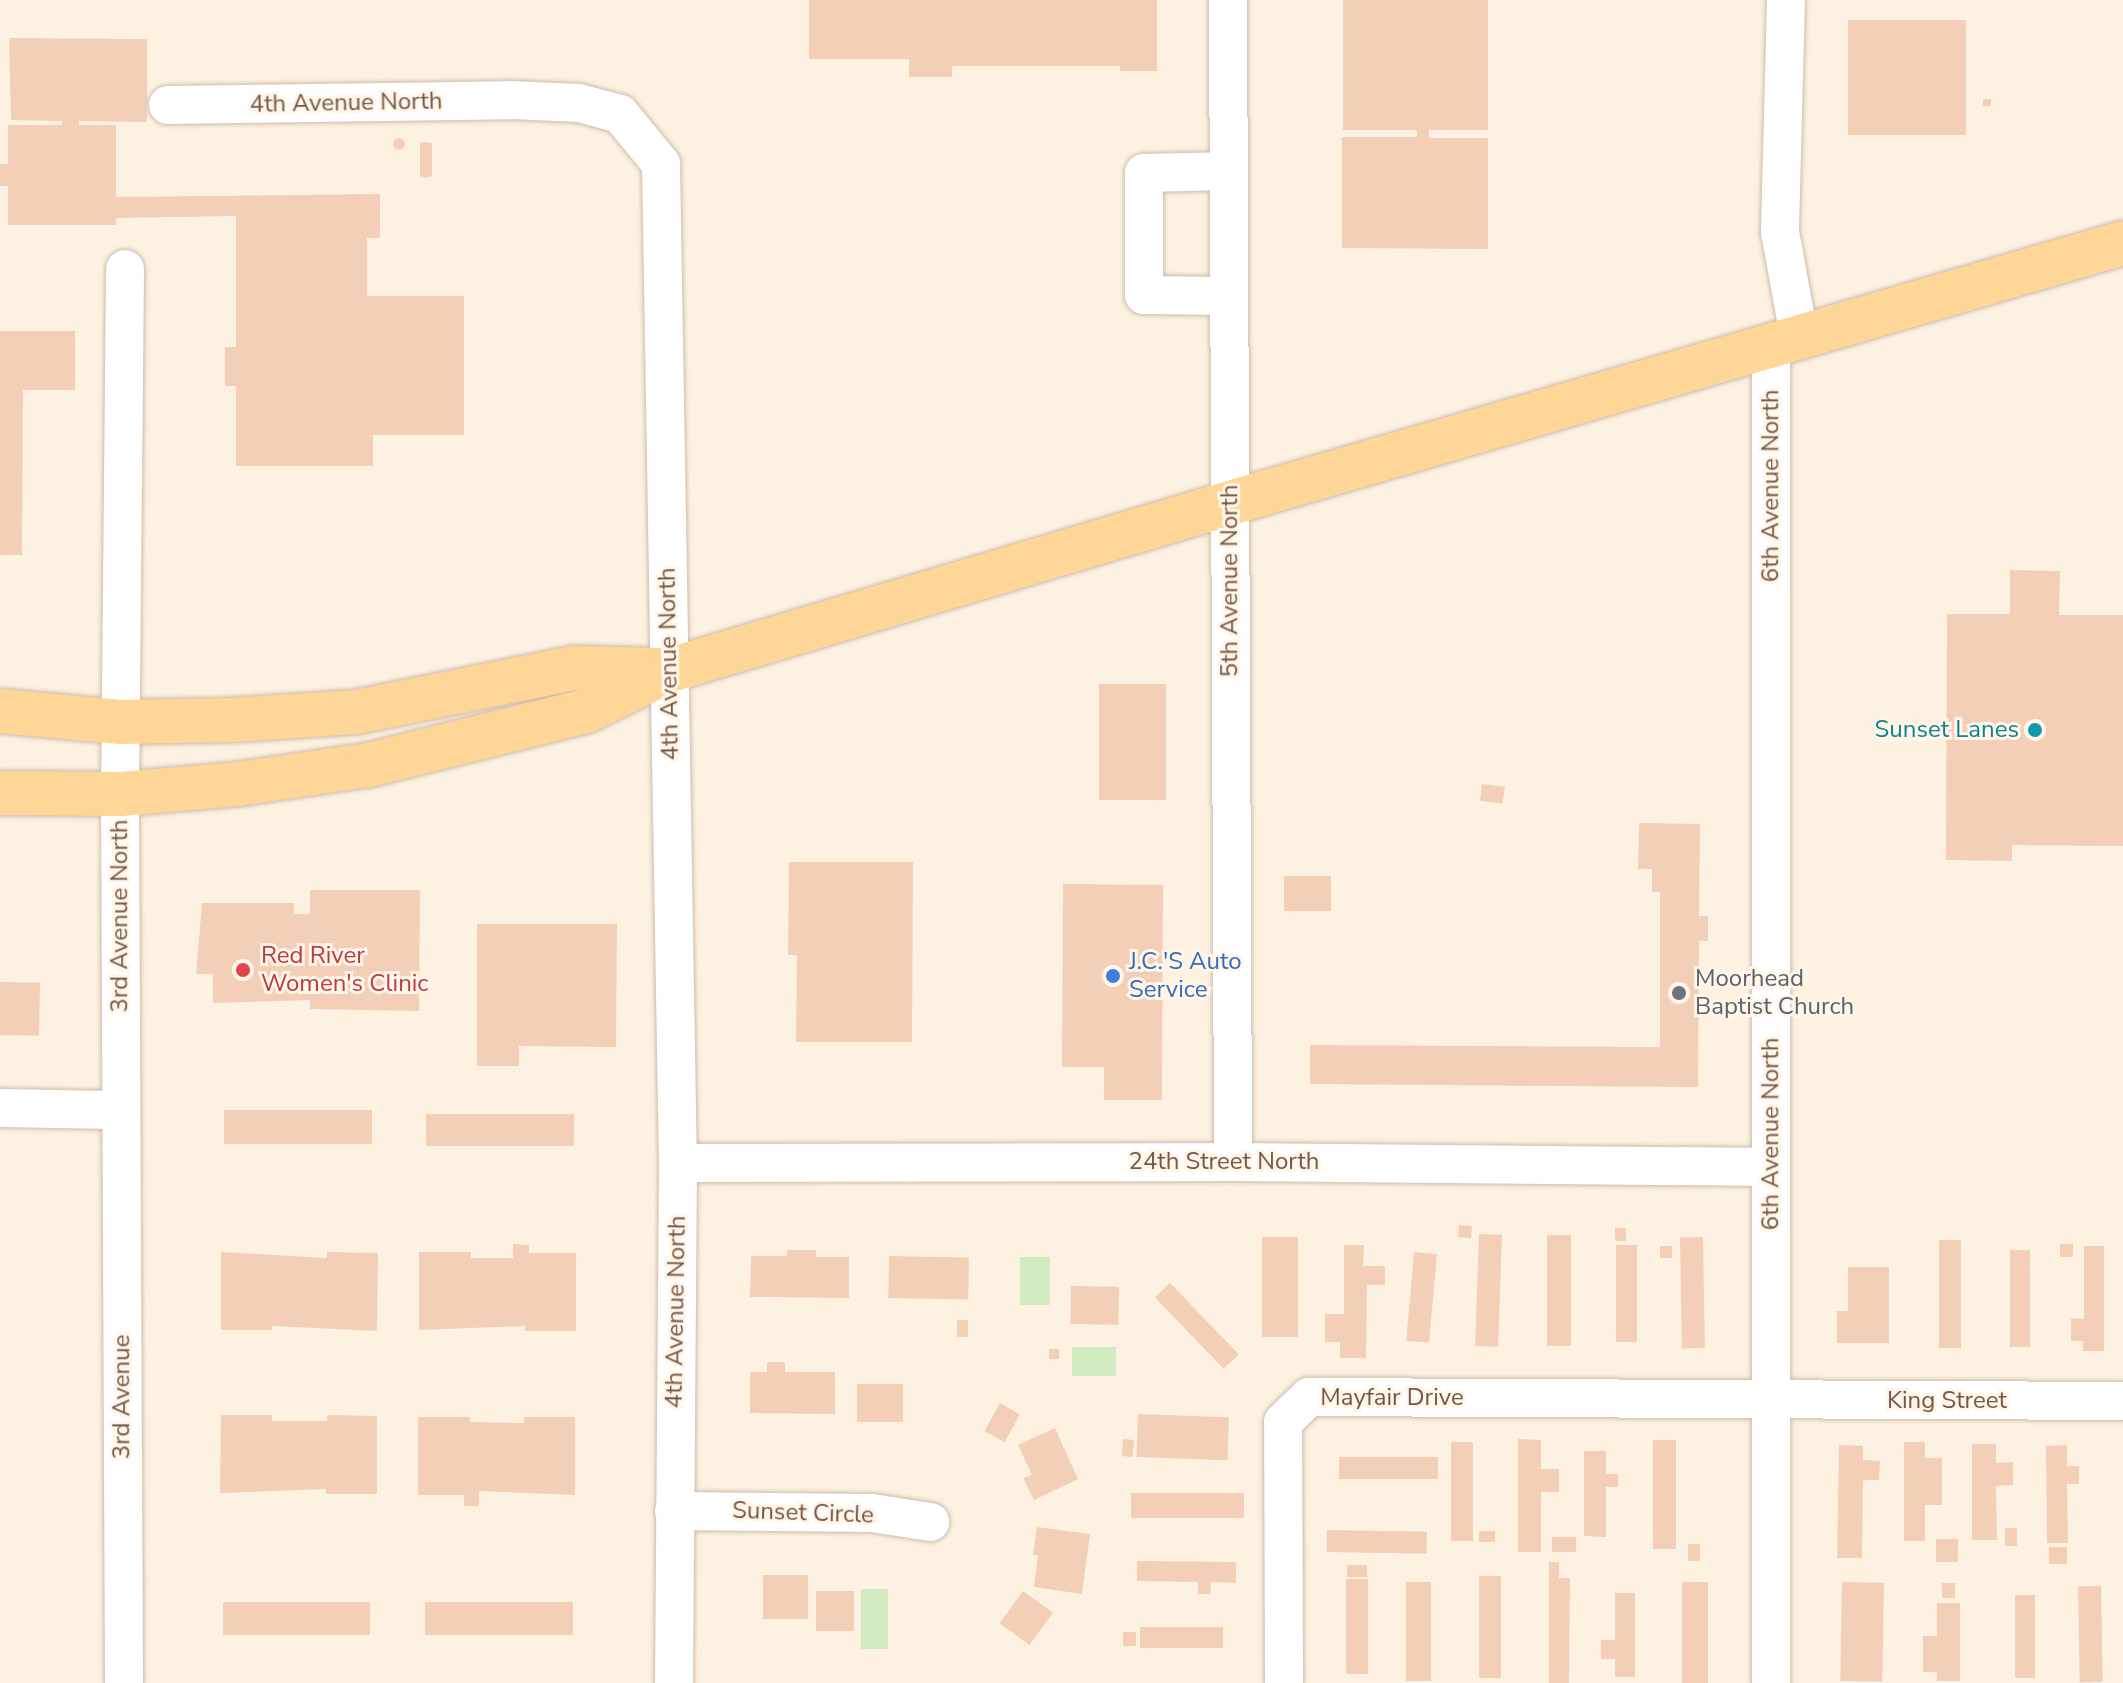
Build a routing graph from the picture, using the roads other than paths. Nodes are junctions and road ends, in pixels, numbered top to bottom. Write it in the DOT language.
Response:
graph roads {
  1 [pos="1228,0"];
  2 [pos="1786,0"];
  3 [pos="168,105"];
  4 [pos="1229,171"];
  5 [pos="2123,243"];
  6 [pos="125,269"];
  7 [pos="1229,296"];
  8 [pos="1785,340"];
  9 [pos="1230,503"];
  10 [pos="670,670"];
  11 [pos="0,711"];
  12 [pos="121,722"];
  13 [pos="0,793"];
  14 [pos="120,794"];
  15 [pos="0,1108"];
  16 [pos="120,1110"];
  17 [pos="1233,1162"];
  18 [pos="678,1163"];
  19 [pos="1771,1167"];
  20 [pos="1771,1400"];
  21 [pos="2123,1401"];
  22 [pos="674,1511"];
  23 [pos="930,1522"];
  24 [pos="124,1683"];
  25 [pos="674,1683"];
  26 [pos="1284,1683"];
  27 [pos="1771,1683"];
  1 -- 4 [label="street, 5th Avenue North"];
  2 -- 8 [label="street, 6th Avenue North"];
  3 -- 10 [label="street, 4th Avenue North"];
  4 -- 7 [label="street, 5th Avenue North"];
  4 -- 7 [label="street"];
  5 -- 8 [label="main road"];
  6 -- 12 [label="street, 3rd Avenue North"];
  7 -- 9 [label="street, 5th Avenue North"];
  8 -- 9 [label="main road"];
  8 -- 19 [label="street, 6th Avenue North"];
  9 -- 10 [label="main road"];
  9 -- 17 [label="street, 5th Avenue North"];
  10 -- 12 [label="main road"];
  10 -- 14 [label="main road"];
  10 -- 18 [label="street, 4th Avenue North"];
  11 -- 12 [label="main road"];
  12 -- 14 [label="street, 3rd Avenue North"];
  13 -- 14 [label="main road"];
  14 -- 16 [label="street, 3rd Avenue North"];
  15 -- 16 [label="street"];
  16 -- 24 [label="street, 3rd Avenue"];
  17 -- 18 [label="street, 24th Street North"];
  17 -- 19 [label="street, 24th Street North"];
  18 -- 22 [label="street, 4th Avenue North"];
  19 -- 20 [label="street, 6th Avenue North"];
  20 -- 21 [label="street, King Street"];
  20 -- 26 [label="street, Mayfair Drive"];
  20 -- 27 [label="street, 6th Avenue North"];
  22 -- 23 [label="street, Sunset Circle"];
  22 -- 25 [label="street, 4th Avenue North"];
}
